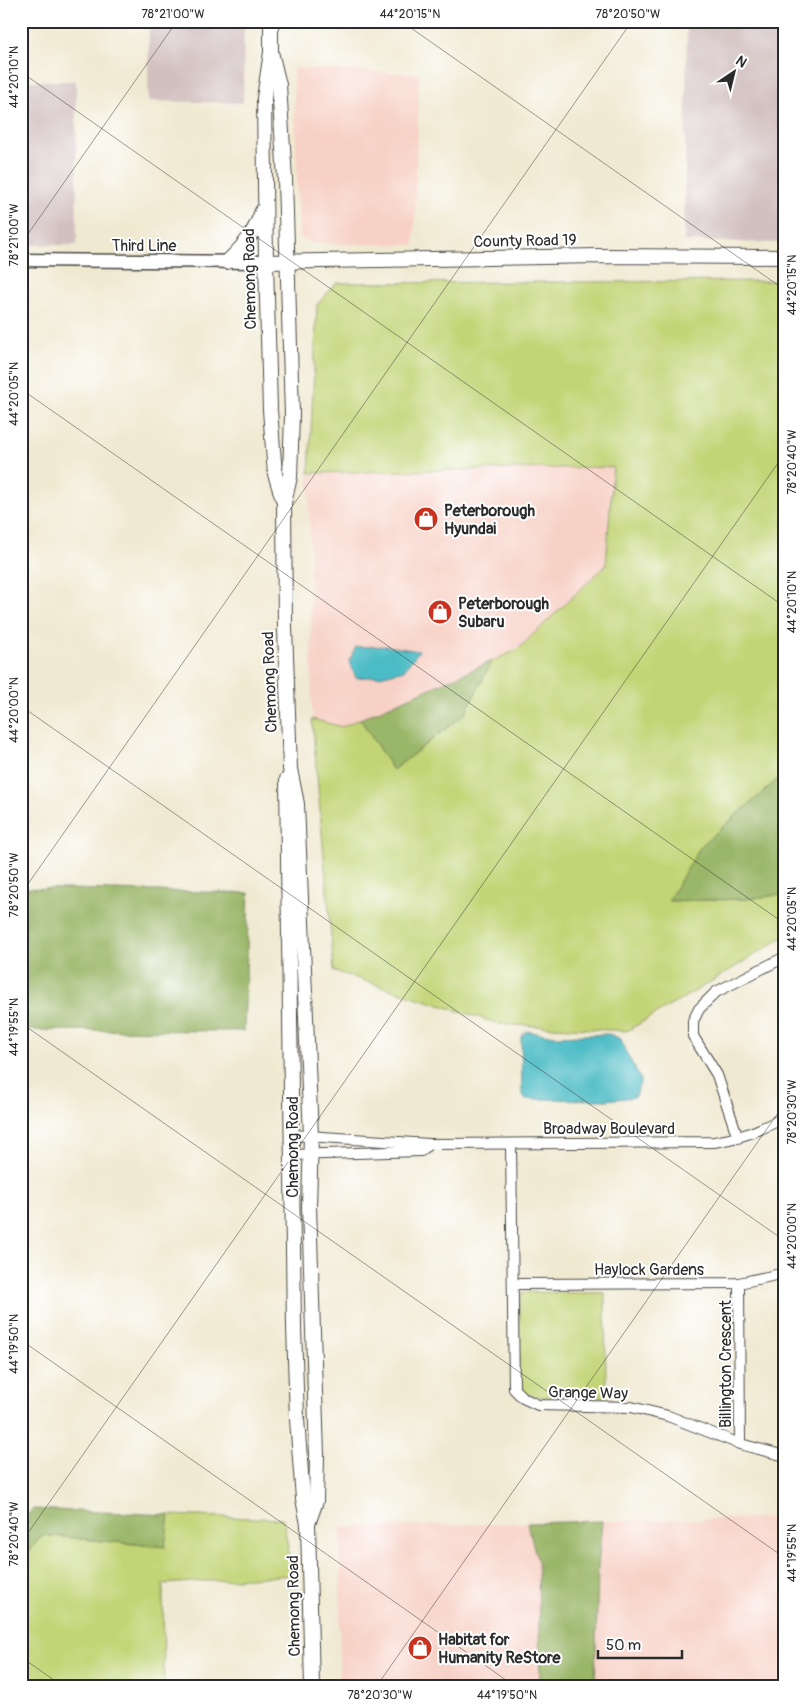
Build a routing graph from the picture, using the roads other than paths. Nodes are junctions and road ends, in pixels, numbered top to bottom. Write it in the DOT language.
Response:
graph roads {
  1 [pos="270,21"];
  2 [pos="271,52"];
  3 [pos="265,201"];
  4 [pos="785,257"];
  5 [pos="21,260"];
  6 [pos="227,262"];
  7 [pos="266,262"];
  8 [pos="287,263"];
  9 [pos="284,503"];
  10 [pos="290,769"];
  11 [pos="785,957"];
  12 [pos="785,1116"];
  13 [pos="292,1135"];
  14 [pos="311,1136"];
  15 [pos="738,1138"];
  16 [pos="428,1144"];
  17 [pos="511,1144"];
  18 [pos="292,1155"];
  19 [pos="310,1155"];
  20 [pos="785,1273"];
  21 [pos="740,1283"];
  22 [pos="513,1284"];
  23 [pos="740,1444"];
  24 [pos="785,1456"];
  25 [pos="308,1524"];
  26 [pos="312,1687"];
  1 -- 2 [label="main road, Chemong Road"];
  2 -- 3 [label="main road, Chemong Road"];
  2 -- 8 [label="main road, Chemong Road"];
  3 -- 6 [label="main road"];
  3 -- 7 [label="main road, Chemong Road"];
  4 -- 8 [label="main road, County Road 19"];
  5 -- 6 [label="street, Third Line"];
  6 -- 7 [label="street, Third Line"];
  7 -- 8 [label="main road, County Road 19"];
  7 -- 9 [label="main road, Chemong Road"];
  8 -- 9 [label="main road, Chemong Road"];
  9 -- 10 [label="main road, Chemong Road"];
  10 -- 13 [label="main road, Chemong Road"];
  10 -- 14 [label="main road, Chemong Road"];
  11 -- 15 [label="street"];
  12 -- 15 [label="street, Broadway Boulevard"];
  13 -- 14 [label="street, Broadway Boulevard"];
  13 -- 18 [label="main road, Chemong Road"];
  14 -- 16 [label="street, Broadway Boulevard"];
  14 -- 19 [label="main road, Chemong Road"];
  15 -- 17 [label="street, Broadway Boulevard"];
  16 -- 17 [label="street, Broadway Boulevard"];
  16 -- 19 [label="street, Broadway Boulevard"];
  17 -- 22 [label="street, Grange Way"];
  18 -- 19 [label="street, Broadway Boulevard"];
  18 -- 25 [label="main road, Chemong Road"];
  19 -- 25 [label="main road, Chemong Road"];
  20 -- 21 [label="street, Haylock Gardens"];
  21 -- 22 [label="street, Haylock Gardens"];
  21 -- 23 [label="street, Billington Crescent"];
  22 -- 23 [label="street, Grange Way"];
  23 -- 24 [label="street, Grange Way"];
  25 -- 26 [label="main road, Chemong Road"];
}
